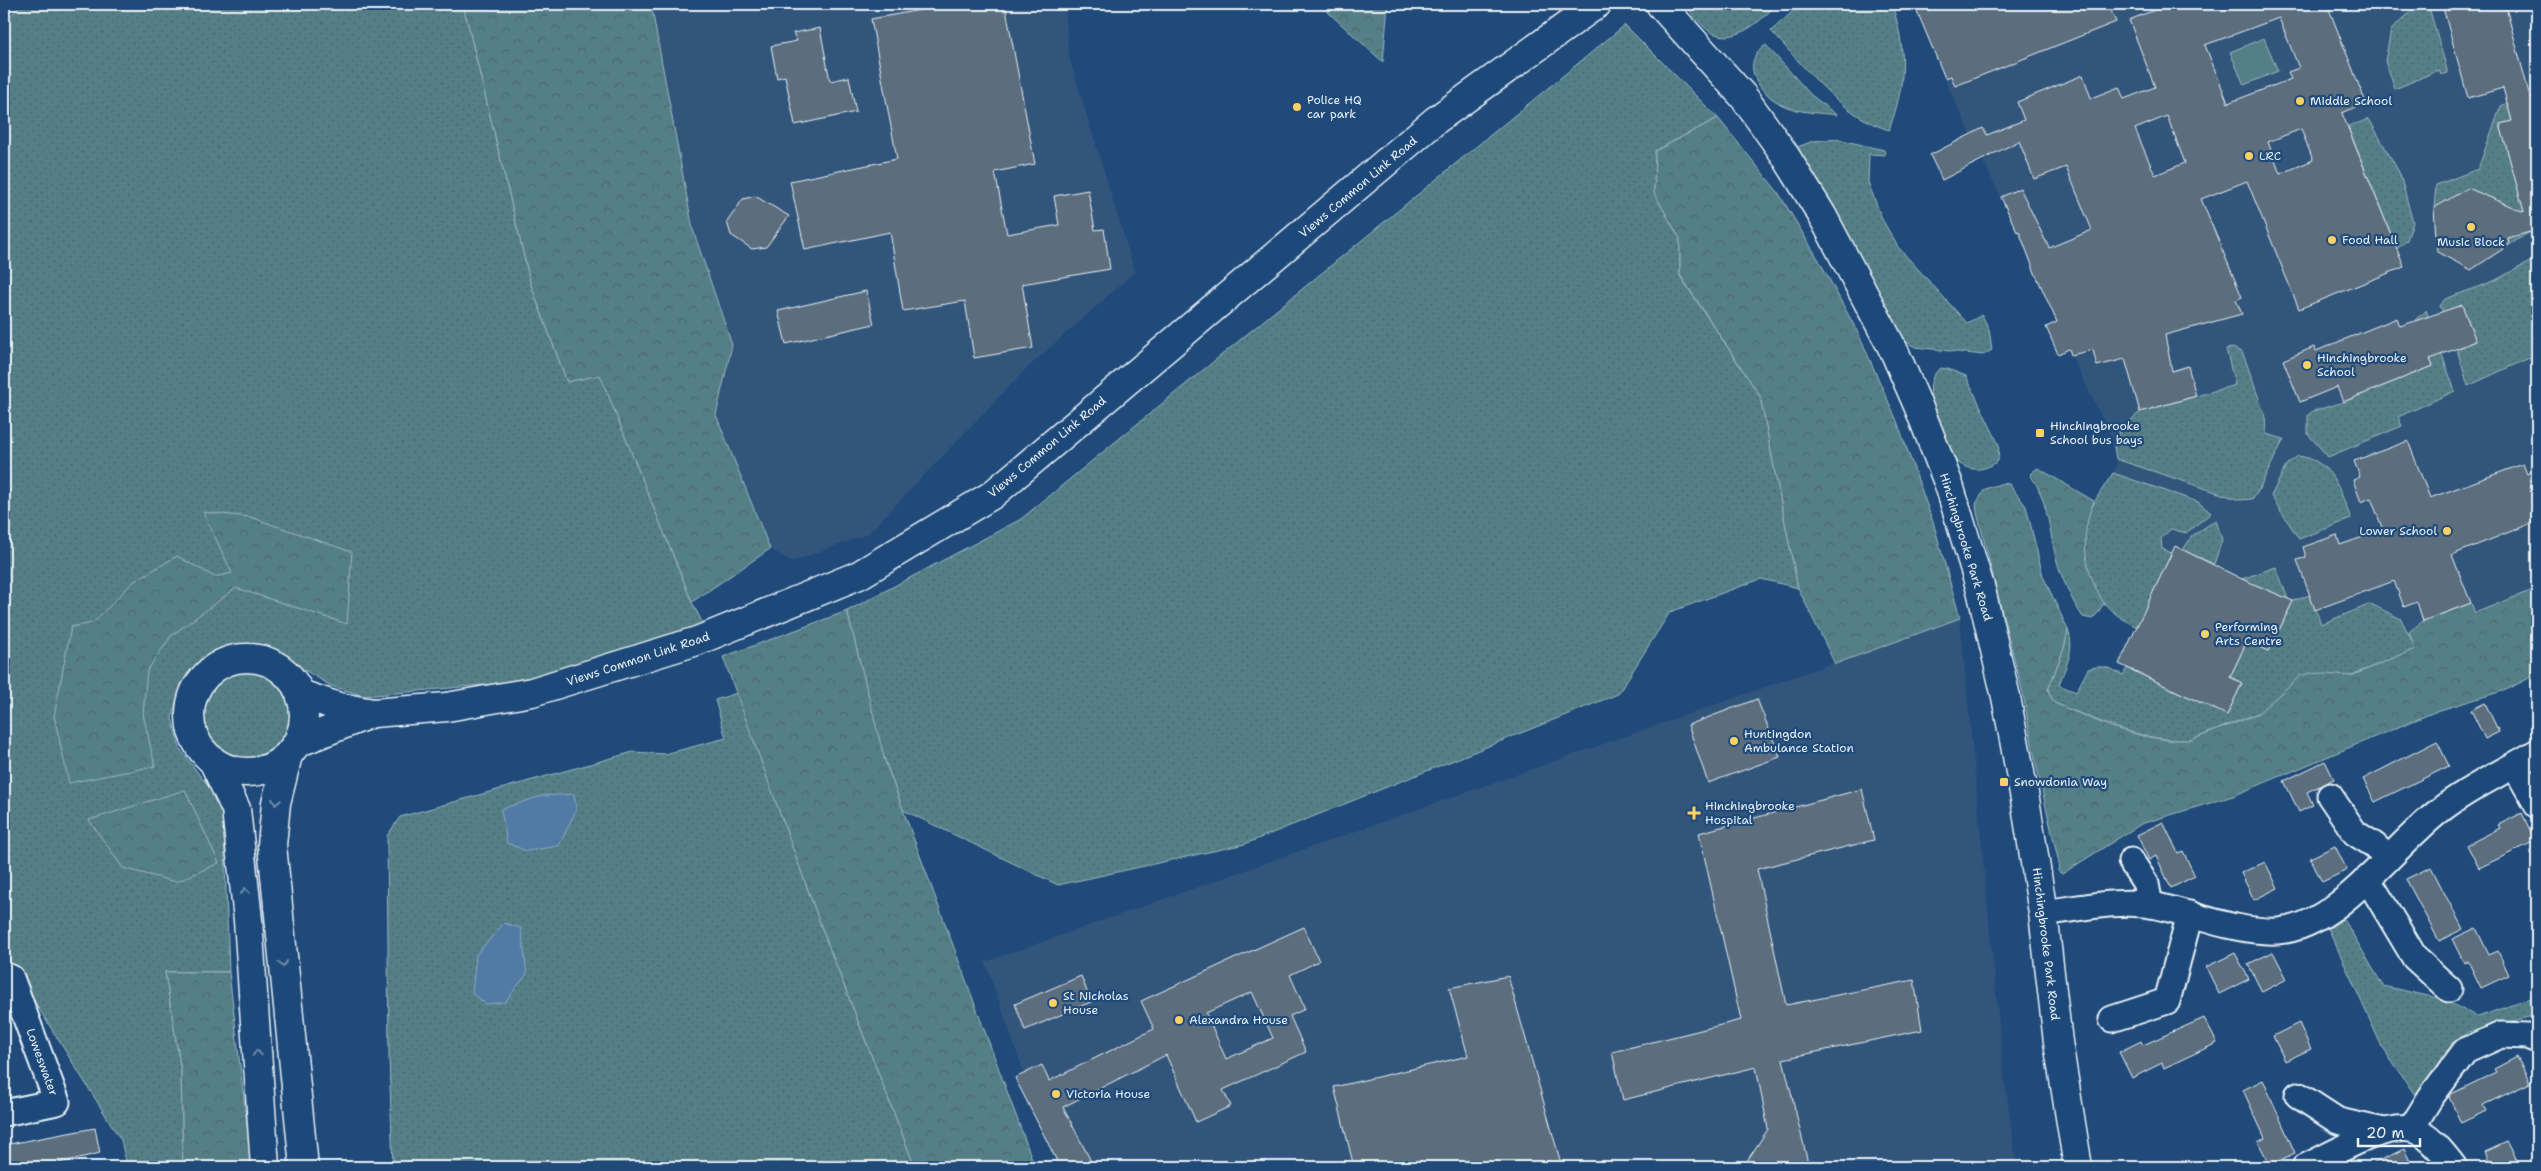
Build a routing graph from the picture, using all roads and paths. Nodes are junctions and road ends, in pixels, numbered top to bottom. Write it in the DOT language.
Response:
graph roads {
  1 [pos="1597,4"];
  2 [pos="1670,9"];
  3 [pos="300,694"];
  4 [pos="373,713"];
  5 [pos="292,749"];
  6 [pos="2537,752"];
  7 [pos="213,761"];
  8 [pos="2515,766"];
  9 [pos="2330,796"];
  10 [pos="2537,805"];
  11 [pos="2388,858"];
  12 [pos="2132,861"];
  13 [pos="2365,881"];
  14 [pos="2150,905"];
  15 [pos="2043,913"];
  16 [pos="2190,914"];
  17 [pos="4,975"];
  18 [pos="2449,989"];
  19 [pos="2112,1019"];
  20 [pos="2537,1040"];
  21 [pos="2298,1094"];
  22 [pos="4,1114"];
  23 [pos="2412,1129"];
  24 [pos="2384,1131"];
  25 [pos="265,1167"];
  26 [pos="304,1167"];
  27 [pos="2078,1167"];
  28 [pos="2305,1167"];
  29 [pos="2454,1167"];
  1 -- 4 [label="main road, Views Common Link Road"];
  2 -- 15 [label="main road, Hinchingbrooke Park Road"];
  3 -- 4 [label="main road, Views Common Link Road"];
  3 -- 5 [label="main road"];
  3 -- 7 [label="main road"];
  4 -- 5 [label="main road, Views Common Link Road"];
  5 -- 7 [label="main road"];
  5 -- 26 [label="main road, one-way"];
  6 -- 8 [label="street"];
  25 -- 7 [label="main road, one-way"];
  8 -- 10 [label="street"];
  8 -- 11 [label="street"];
  9 -- 11 [label="street"];
  11 -- 13 [label="street"];
  12 -- 14 [label="street"];
  13 -- 16 [label="street"];
  13 -- 18 [label="street"];
  14 -- 15 [label="street"];
  14 -- 16 [label="street"];
  15 -- 27 [label="main road, Hinchingbrooke Park Road"];
  16 -- 19 [label="street"];
  17 -- 22 [label="street, Loweswater"];
  20 -- 23 [label="street"];
  21 -- 24 [label="street"];
  23 -- 24 [label="street"];
  23 -- 29 [label="street"];
  24 -- 28 [label="street"];
}
